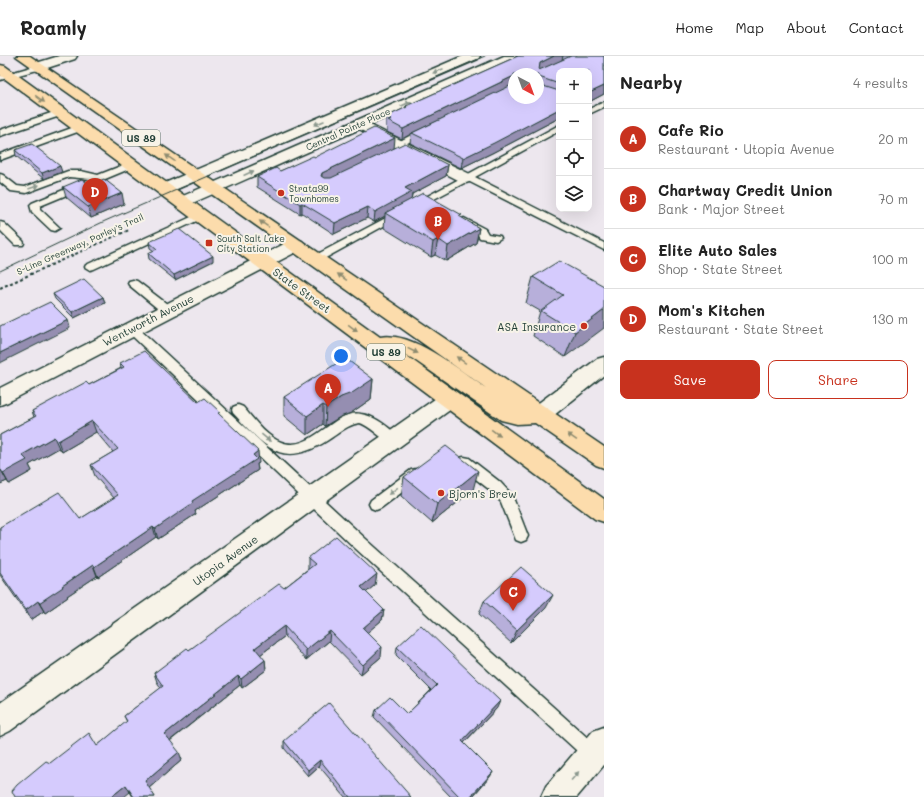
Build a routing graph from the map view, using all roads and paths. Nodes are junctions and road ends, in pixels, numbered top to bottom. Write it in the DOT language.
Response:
graph roads {
  1 [pos="22,56"];
  2 [pos="71,56"];
  3 [pos="474,56"];
  4 [pos="514,56"];
  5 [pos="38,67"];
  6 [pos="3,74"];
  7 [pos="604,104"];
  8 [pos="592,110"];
  9 [pos="60,113"];
  10 [pos="360,124"];
  11 [pos="437,125"];
  12 [pos="80,128"];
  13 [pos="556,130"];
  14 [pos="0,133"];
  15 [pos="400,148"];
  16 [pos="0,157"];
  17 [pos="131,165"];
  18 [pos="196,176"];
  19 [pos="0,177"];
  20 [pos="98,178"];
  21 [pos="467,178"];
  22 [pos="213,188"];
  23 [pos="164,189"];
  24 [pos="182,202"];
  25 [pos="200,216"];
  26 [pos="455,220"];
  27 [pos="0,225"];
  28 [pos="55,228"];
  29 [pos="131,230"];
  30 [pos="496,238"];
  31 [pos="19,243"];
  32 [pos="296,245"];
  33 [pos="604,247"];
  34 [pos="316,259"];
  35 [pos="263,262"];
  36 [pos="90,267"];
  37 [pos="133,283"];
  38 [pos="0,288"];
  39 [pos="167,310"];
  40 [pos="132,329"];
  41 [pos="376,345"];
  42 [pos="604,364"];
  43 [pos="1,394"];
  44 [pos="450,399"];
  45 [pos="238,410"];
  46 [pos="540,414"];
  47 [pos="393,439"];
  48 [pos="454,458"];
  49 [pos="604,459"];
  50 [pos="427,466"];
  51 [pos="311,498"];
  52 [pos="376,504"];
  53 [pos="604,512"];
  54 [pos="521,536"];
  55 [pos="0,720"];
  56 [pos="599,748"];
  57 [pos="557,797"];
  1 -- 5 [label="main road, US 89"];
  2 -- 5 [label="street"];
  3 -- 18 [label="street, Central Pointe Place, one-way"];
  10 -- 4 [label="street, Central Pointe Place, one-way"];
  5 -- 6 [label="lane"];
  18 -- 5 [label="main road, US 89, one-way"];
  6 -- 9 [label="main road, State Street / US 89, one-way"];
  7 -- 8 [label="lane"];
  9 -- 12 [label="main road, State Street / US 89"];
  9 -- 14 [label="lane"];
  10 -- 15 [label="street"];
  22 -- 10 [label="street, Central Pointe Place, one-way"];
  11 -- 15 [label="lane"];
  12 -- 16 [label="lane"];
  12 -- 17 [label="main road, State Street / US 89"];
  13 -- 21 [label="lane"];
  15 -- 21 [label="street"];
  17 -- 20 [label="lane"];
  17 -- 23 [label="main road, State Street / US 89"];
  18 -- 22 [label="main road, US 89"];
  18 -- 23 [label="street, Central Pointe Place"];
  19 -- 20 [label="lane, one-way"];
  20 -- 28 [label="lane"];
  21 -- 33 [label="lane"];
  21 -- 34 [label="lane"];
  22 -- 24 [label="street, Central Pointe Place"];
  32 -- 22 [label="main road, US 89, one-way"];
  23 -- 24 [label="main road, State Street / US 89"];
  24 -- 25 [label="main road, State Street / US 89"];
  25 -- 35 [label="main road, State Street / US 89"];
  25 -- 36 [label="lane"];
  26 -- 30 [label="lane"];
  27 -- 31 [label="lane"];
  29 -- 38 [label="path, S-Line Greenway, Parley's Trail"];
  32 -- 34 [label="main road, US 89"];
  32 -- 35 [label="street, Wentworth Avenue"];
  46 -- 34 [label="main road, US 89, one-way"];
  35 -- 39 [label="street, Wentworth Avenue"];
  35 -- 41 [label="main road, State Street / US 89, one-way"];
  37 -- 39 [label="lane"];
  39 -- 40 [label="street, Wentworth Avenue"];
  40 -- 43 [label="street, Wentworth Avenue"];
  40 -- 51 [label="lane"];
  41 -- 44 [label="main road, State Street / US 89"];
  41 -- 46 [label="main road, one-way"];
  42 -- 46 [label="street"];
  44 -- 47 [label="street, Utopia Avenue"];
  44 -- 53 [label="main road, State Street / US 89, one-way"];
  45 -- 47 [label="lane, one-way"];
  49 -- 46 [label="main road, US 89, one-way"];
  47 -- 51 [label="street, Utopia Avenue"];
  48 -- 54 [label="lane"];
  50 -- 52 [label="lane, one-way"];
  51 -- 55 [label="street, Utopia Avenue"];
  51 -- 56 [label="lane"];
  57 -- 56 [label="street, one-way"];
}
